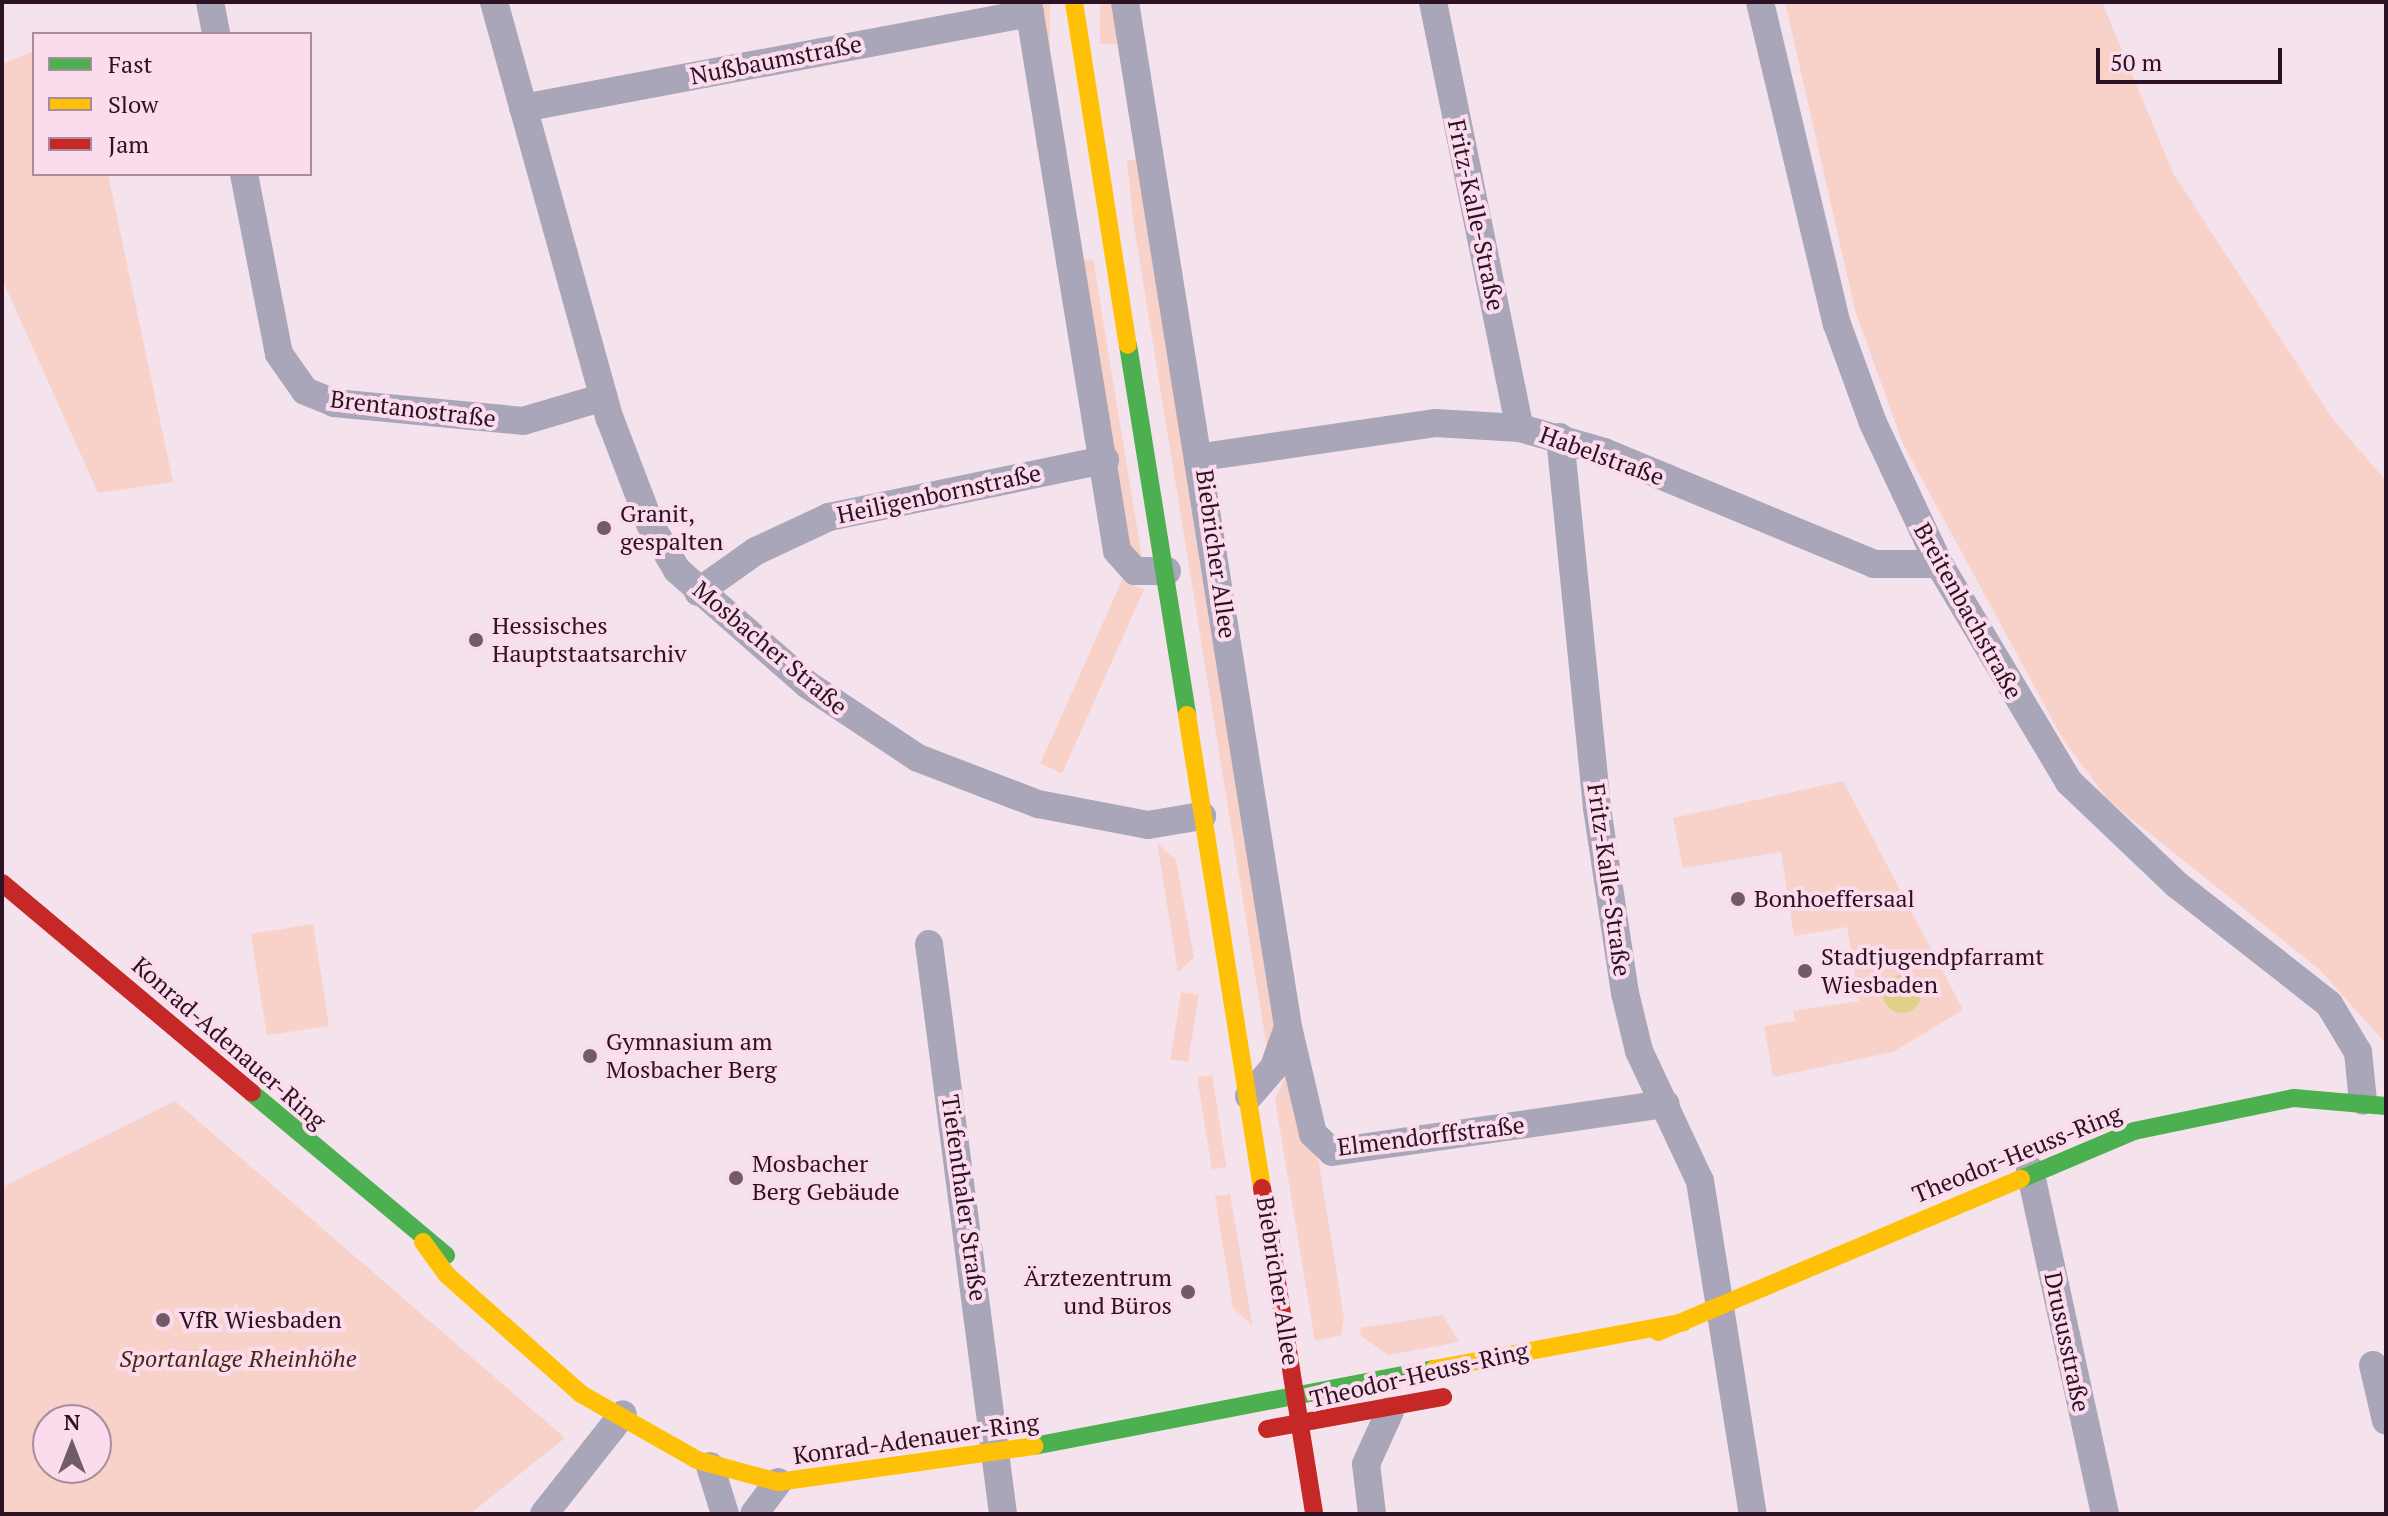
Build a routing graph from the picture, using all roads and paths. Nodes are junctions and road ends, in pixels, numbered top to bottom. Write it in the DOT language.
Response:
graph roads {
  1 [pos="210,2"];
  2 [pos="494,2"];
  3 [pos="1074,2"];
  4 [pos="1433,2"];
  5 [pos="1760,2"];
  6 [pos="1130,3"];
  7 [pos="1029,7"];
  8 [pos="216,32"];
  9 [pos="523,108"];
  10 [pos="244,176"];
  11 [pos="604,397"];
  12 [pos="1520,428"];
  13 [pos="1560,437"];
  14 [pos="1202,457"];
  15 [pos="1105,460"];
  16 [pos="1939,564"];
  17 [pos="1167,571"];
  18 [pos="698,592"];
  19 [pos="1202,816"];
  20 [pos="2,883"];
  21 [pos="929,944"];
  22 [pos="1288,1027"];
  23 [pos="1249,1096"];
  24 [pos="1666,1104"];
  25 [pos="2375,1104"];
  26 [pos="2030,1170"];
  27 [pos="1722,1308"];
  28 [pos="1684,1322"];
  29 [pos="2373,1365"];
  30 [pos="1549,1369"];
  31 [pos="1462,1393"];
  32 [pos="1296,1396"];
  33 [pos="1390,1411"];
  34 [pos="623,1414"];
  35 [pos="2386,1421"];
  36 [pos="1301,1426"];
  37 [pos="1249,1431"];
  38 [pos="1137,1432"];
  39 [pos="1224,1432"];
  40 [pos="996,1453"];
  41 [pos="710,1466"];
  42 [pos="778,1482"];
  43 [pos="544,1514"];
  44 [pos="725,1514"];
  45 [pos="754,1514"];
  46 [pos="1003,1514"];
  47 [pos="1314,1514"];
  48 [pos="1372,1514"];
  49 [pos="1753,1514"];
  50 [pos="2105,1514"];
  1 -- 8 [label="street"];
  2 -- 9 [label="street, Mosbacher Straße"];
  3 -- 17 [label="main road, Biebricher Allee"];
  4 -- 12 [label="street, Fritz-Kalle-Straße"];
  5 -- 16 [label="street, Breitenbachstraße"];
  6 -- 14 [label="street, Biebricher Allee"];
  7 -- 9 [label="street, Nußbaumstraße"];
  7 -- 15 [label="street"];
  9 -- 11 [label="street, Mosbacher Straße"];
  10 -- 11 [label="street, Brentanostraße"];
  11 -- 18 [label="street, Mosbacher Straße"];
  12 -- 13 [label="street, Habelstraße"];
  12 -- 14 [label="street, Habelstraße"];
  13 -- 16 [label="street, Habelstraße"];
  13 -- 24 [label="street, Fritz-Kalle-Straße"];
  14 -- 22 [label="street, Biebricher Allee"];
  15 -- 17 [label="street"];
  15 -- 18 [label="street, Heiligenbornstraße"];
  16 -- 25 [label="street, Breitenbachstraße"];
  17 -- 19 [label="main road, Biebricher Allee"];
  18 -- 19 [label="street, Mosbacher Straße"];
  19 -- 23 [label="main road, Biebricher Allee"];
  20 -- 34 [label="main road, Konrad-Adenauer-Ring"];
  21 -- 40 [label="street, Tiefenthaler Straße"];
  22 -- 23 [label="street, Biebricher Allee"];
  22 -- 24 [label="street, Elmendorffstraße"];
  23 -- 32 [label="main road, Biebricher Allee"];
  24 -- 27 [label="street, Fritz-Kalle-Straße"];
  25 -- 26 [label="main road, Theodor-Heuss-Ring"];
  26 -- 27 [label="main road, Theodor-Heuss-Ring"];
  26 -- 50 [label="street, Drususstraße"];
  27 -- 28 [label="main road, Theodor-Heuss-Ring"];
  27 -- 49 [label="street, Fritz-Kalle-Straße"];
  28 -- 30 [label="main road, Theodor-Heuss-Ring"];
  28 -- 32 [label="main road, Theodor-Heuss-Ring"];
  29 -- 35 [label="street"];
  31 -- 33 [label="main road, Theodor-Heuss-Ring"];
  32 -- 36 [label="main road, Biebricher Allee"];
  32 -- 38 [label="main road, Konrad-Adenauer-Ring"];
  33 -- 36 [label="main road, Theodor-Heuss-Ring"];
  33 -- 48 [label="street"];
  34 -- 41 [label="main road, Konrad-Adenauer-Ring"];
  34 -- 43 [label="street"];
  36 -- 37 [label="main road"];
  36 -- 47 [label="main road, Biebricher Allee"];
  38 -- 39 [label="main road, Konrad-Adenauer-Ring"];
  38 -- 40 [label="main road, Konrad-Adenauer-Ring"];
  40 -- 42 [label="main road, Konrad-Adenauer-Ring"];
  40 -- 46 [label="street, Tiefenthaler Straße"];
  41 -- 42 [label="main road, Konrad-Adenauer-Ring"];
  41 -- 44 [label="street"];
  42 -- 45 [label="street"];
}
